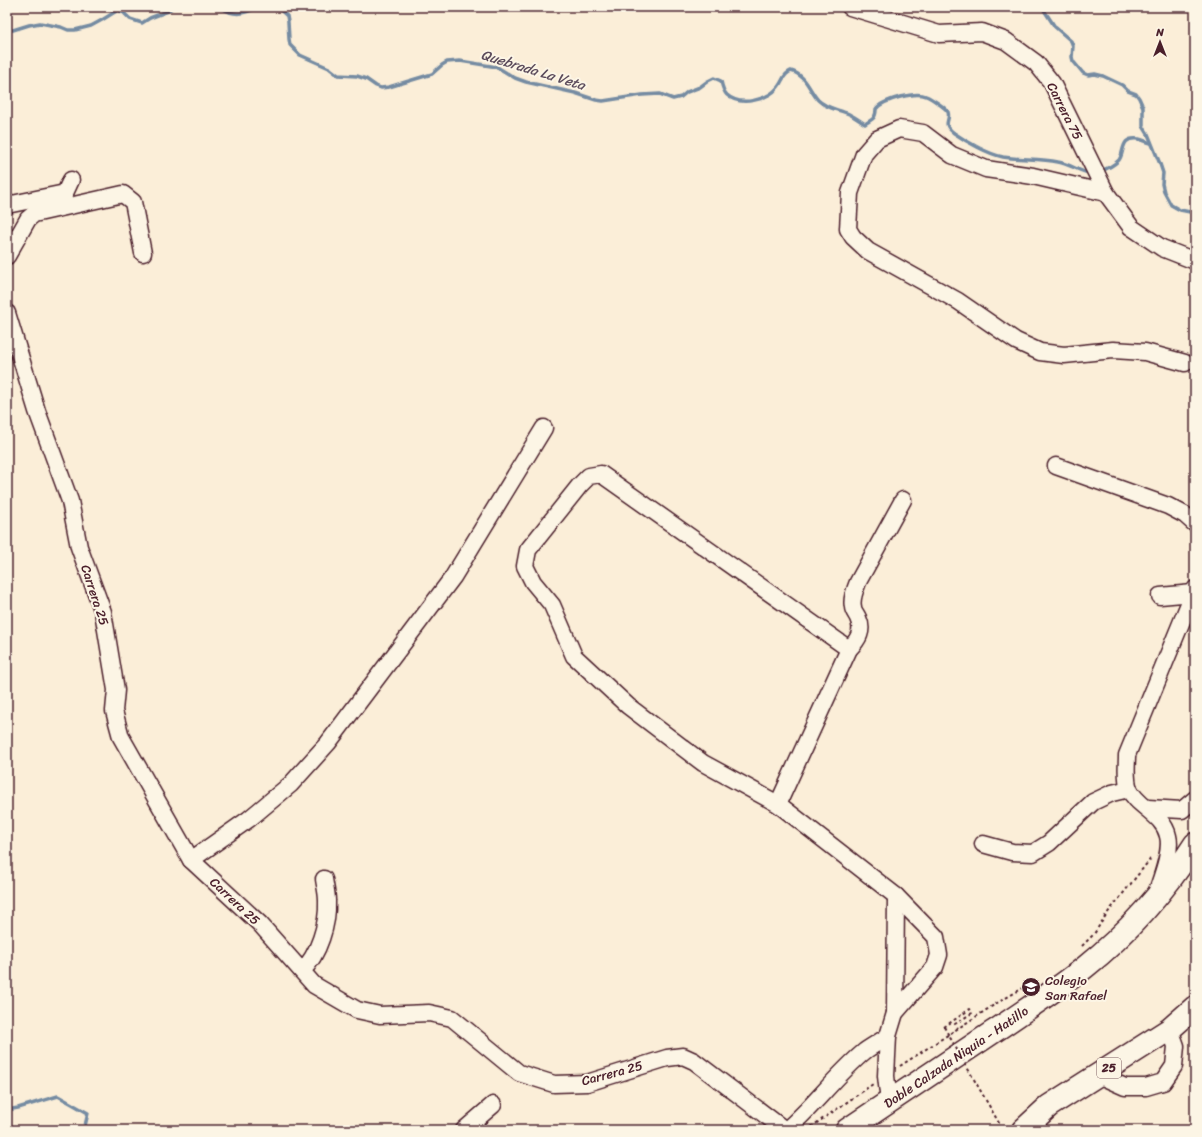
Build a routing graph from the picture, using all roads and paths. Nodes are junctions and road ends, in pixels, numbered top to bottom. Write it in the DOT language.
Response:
graph roads {
  1 [pos="850,7"];
  2 [pos="71,180"];
  3 [pos="1106,193"];
  4 [pos="7,205"];
  5 [pos="144,254"];
  6 [pos="7,256"];
  7 [pos="1195,261"];
  8 [pos="7,313"];
  9 [pos="1185,363"];
  10 [pos="544,428"];
  11 [pos="1056,466"];
  12 [pos="903,500"];
  13 [pos="1195,524"];
  14 [pos="1194,591"];
  15 [pos="1160,596"];
  16 [pos="849,650"];
  17 [pos="1195,778"];
  18 [pos="1129,789"];
  19 [pos="1195,799"];
  20 [pos="778,804"];
  21 [pos="1148,808"];
  22 [pos="1182,810"];
  23 [pos="1168,836"];
  24 [pos="983,844"];
  25 [pos="1195,844"];
  26 [pos="191,860"];
  27 [pos="324,879"];
  28 [pos="896,896"];
  29 [pos="1154,901"];
  30 [pos="1080,948"];
  31 [pos="302,971"];
  32 [pos="1037,980"];
  33 [pos="1195,1007"];
  34 [pos="895,1013"];
  35 [pos="958,1028"];
  36 [pos="1170,1029"];
  37 [pos="888,1036"];
  38 [pos="1098,1075"];
  39 [pos="886,1076"];
  40 [pos="889,1102"];
  41 [pos="493,1106"];
  42 [pos="464,1130"];
  43 [pos="785,1130"];
  44 [pos="807,1130"];
  45 [pos="846,1130"];
  46 [pos="1003,1130"];
  47 [pos="1023,1130"];
  1 -- 3 [label="street, Carrera 75"];
  2 -- 4 [label="street"];
  3 -- 7 [label="street, Carrera 75"];
  3 -- 9 [label="street"];
  5 -- 6 [label="street"];
  8 -- 26 [label="street, Carrera 25"];
  10 -- 26 [label="street"];
  11 -- 13 [label="street"];
  12 -- 16 [label="street"];
  14 -- 15 [label="street"];
  14 -- 18 [label="street"];
  16 -- 20 [label="street"];
  16 -- 20 [label="street"];
  17 -- 22 [label="path"];
  18 -- 21 [label="street"];
  18 -- 24 [label="street"];
  19 -- 22 [label="street"];
  20 -- 28 [label="street"];
  21 -- 22 [label="street"];
  21 -- 23 [label="street"];
  23 -- 29 [label="street"];
  23 -- 30 [label="path"];
  25 -- 29 [label="highway, Doble Calzada Niquia - Hatillo"];
  26 -- 31 [label="street, Carrera 25"];
  27 -- 31 [label="street"];
  28 -- 34 [label="street"];
  28 -- 34 [label="street"];
  29 -- 40 [label="highway, Doble Calzada Niquia - Hatillo"];
  31 -- 43 [label="street, Carrera 25"];
  32 -- 35 [label="path"];
  33 -- 36 [label="highway, 25"];
  34 -- 37 [label="street"];
  35 -- 39 [label="path"];
  35 -- 46 [label="path, bridge"];
  36 -- 38 [label="highway, 25"];
  36 -- 38 [label="street"];
  37 -- 39 [label="street"];
  37 -- 43 [label="street"];
  38 -- 47 [label="highway, 25"];
  39 -- 40 [label="street"];
  39 -- 44 [label="path"];
  40 -- 45 [label="highway, Doble Calzada Niquia - Hatillo"];
  41 -- 42 [label="street"];
}
